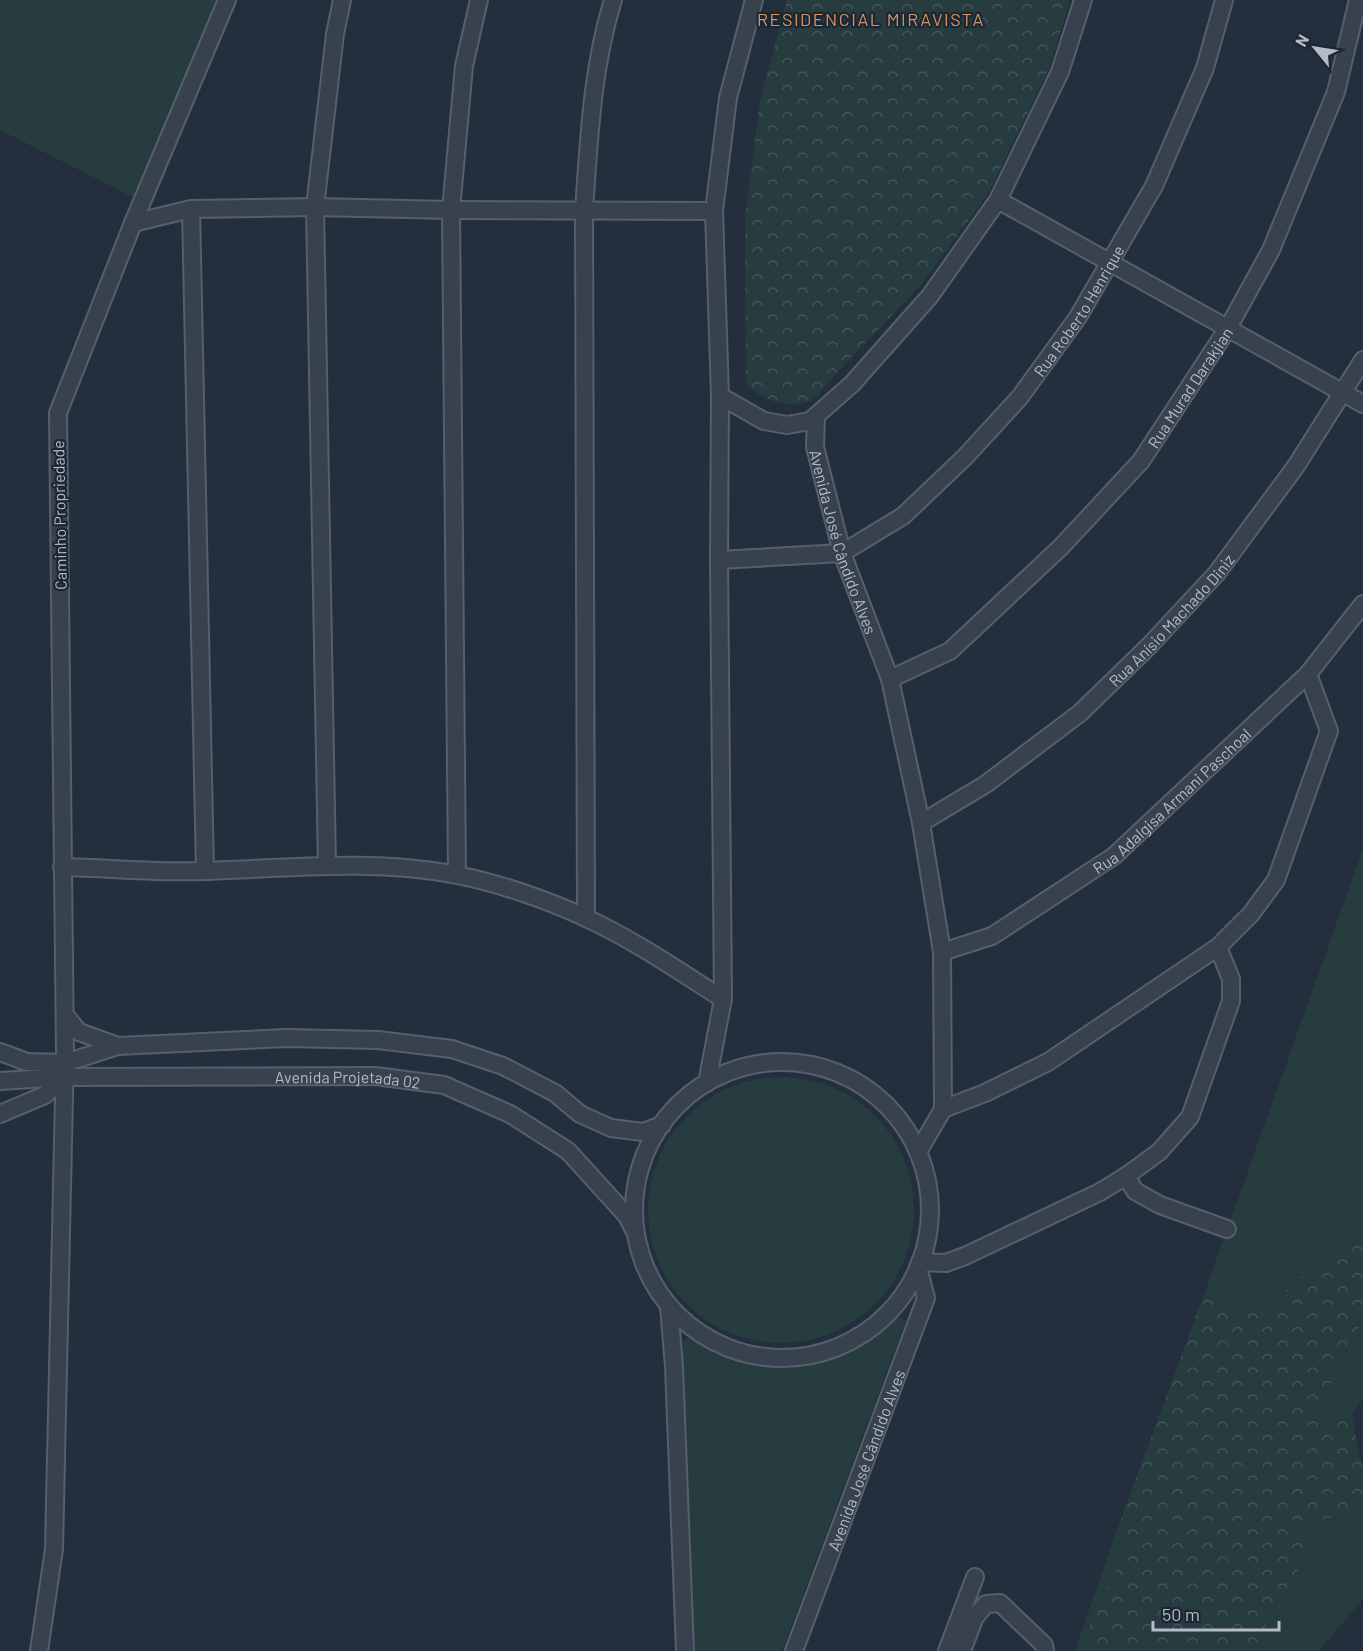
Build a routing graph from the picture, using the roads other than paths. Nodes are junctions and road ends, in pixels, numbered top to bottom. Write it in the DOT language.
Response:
graph roads {
  1 [pos="227,0"];
  2 [pos="342,0"];
  3 [pos="479,0"];
  4 [pos="613,0"];
  5 [pos="754,0"];
  6 [pos="1083,0"];
  7 [pos="1224,0"];
  8 [pos="1358,0"];
  9 [pos="998,200"];
  10 [pos="315,207"];
  11 [pos="190,210"];
  12 [pos="452,210"];
  13 [pos="584,210"];
  14 [pos="714,211"];
  15 [pos="133,223"];
  16 [pos="1110,262"];
  17 [pos="1228,328"];
  18 [pos="1363,360"];
  19 [pos="1342,393"];
  20 [pos="720,396"];
  21 [pos="1363,404"];
  22 [pos="816,417"];
  23 [pos="842,554"];
  24 [pos="719,560"];
  25 [pos="1363,604"];
  26 [pos="1308,674"];
  27 [pos="890,679"];
  28 [pos="921,823"];
  29 [pos="327,866"];
  30 [pos="62,867"];
  31 [pos="205,871"];
  32 [pos="457,875"];
  33 [pos="586,918"];
  34 [pos="1218,947"];
  35 [pos="942,952"];
  36 [pos="723,999"];
  37 [pos="65,1015"];
  38 [pos="118,1046"];
  39 [pos="0,1052"];
  40 [pos="64,1070"];
  41 [pos="0,1081"];
  42 [pos="707,1083"];
  43 [pos="943,1109"];
  44 [pos="0,1114"];
  45 [pos="662,1125"];
  46 [pos="918,1152"];
  47 [pos="1126,1176"];
  48 [pos="1227,1229"];
  49 [pos="636,1235"];
  50 [pos="919,1264"];
  51 [pos="669,1306"];
  52 [pos="975,1577"];
  53 [pos="39,1651"];
  54 [pos="685,1651"];
  55 [pos="794,1651"];
  56 [pos="947,1651"];
  57 [pos="962,1651"];
  58 [pos="1045,1651"];
  1 -- 15 [label="street, Caminho Propriedade"];
  2 -- 10 [label="street"];
  3 -- 12 [label="street"];
  4 -- 13 [label="street"];
  5 -- 14 [label="street"];
  6 -- 9 [label="street"];
  7 -- 16 [label="street, Rua Roberto Henrique"];
  8 -- 17 [label="street, Rua Murad Darakjian"];
  9 -- 16 [label="street"];
  9 -- 22 [label="street"];
  10 -- 11 [label="street"];
  10 -- 12 [label="street"];
  10 -- 29 [label="street"];
  11 -- 15 [label="street"];
  11 -- 31 [label="street"];
  12 -- 13 [label="street"];
  12 -- 32 [label="street"];
  13 -- 14 [label="street"];
  13 -- 33 [label="street"];
  14 -- 20 [label="street"];
  15 -- 30 [label="street, Caminho Propriedade"];
  16 -- 17 [label="street"];
  16 -- 23 [label="street, Rua Roberto Henrique"];
  17 -- 19 [label="street"];
  17 -- 27 [label="street, Rua Murad Darakjian"];
  18 -- 19 [label="street, Rua Anísio Machado Diniz"];
  19 -- 21 [label="street"];
  19 -- 28 [label="street, Rua Anísio Machado Diniz"];
  20 -- 22 [label="street"];
  20 -- 24 [label="street"];
  22 -- 23 [label="street, Avenida José Cândido Alves"];
  23 -- 24 [label="street"];
  23 -- 27 [label="street, Avenida José Cândido Alves"];
  24 -- 36 [label="street"];
  25 -- 26 [label="street, Rua Adalgisa Armani Paschoal"];
  26 -- 34 [label="street"];
  26 -- 35 [label="street, Rua Adalgisa Armani Paschoal"];
  27 -- 28 [label="street, Avenida José Cândido Alves"];
  28 -- 35 [label="street, Avenida José Cândido Alves"];
  29 -- 31 [label="street"];
  29 -- 32 [label="street"];
  30 -- 31 [label="street"];
  30 -- 37 [label="street, Caminho Propriedade"];
  32 -- 33 [label="street"];
  33 -- 36 [label="street"];
  34 -- 43 [label="street"];
  34 -- 47 [label="street"];
  35 -- 43 [label="street, Avenida José Cândido Alves"];
  36 -- 42 [label="street"];
  37 -- 38 [label="street, Avenida Projetada 02"];
  37 -- 40 [label="street, Caminho Propriedade"];
  38 -- 40 [label="street, Avenida Projetada 02"];
  38 -- 45 [label="street, Avenida Projetada 02"];
  39 -- 40 [label="street, Avenida Projetada 02"];
  40 -- 41 [label="street, Avenida Projetada 02"];
  40 -- 44 [label="street"];
  40 -- 49 [label="street, Avenida Projetada 02"];
  40 -- 53 [label="street, Caminho Propriedade"];
  42 -- 45 [label="street"];
  42 -- 46 [label="street"];
  43 -- 46 [label="street"];
  45 -- 49 [label="street"];
  46 -- 50 [label="street"];
  47 -- 48 [label="street"];
  47 -- 50 [label="street"];
  49 -- 51 [label="street"];
  50 -- 51 [label="street"];
  50 -- 55 [label="street, Avenida José Cândido Alves"];
  51 -- 54 [label="street"];
  52 -- 56 [label="street"];
  57 -- 58 [label="street"];
}
